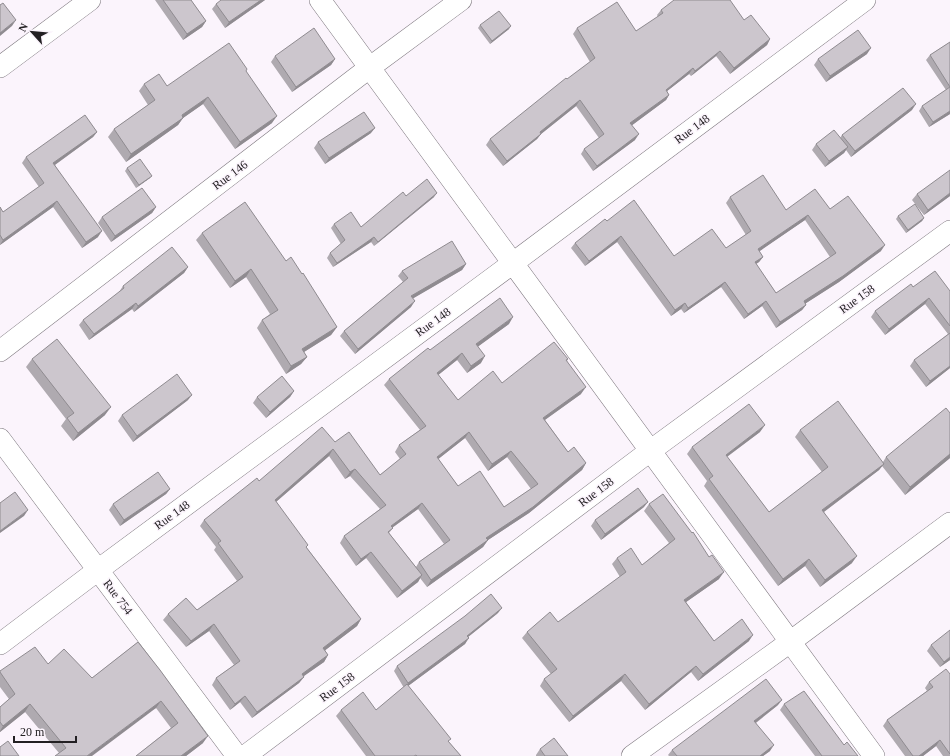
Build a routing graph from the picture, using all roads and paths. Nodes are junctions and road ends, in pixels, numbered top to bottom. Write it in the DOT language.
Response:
graph roads {
  1 [pos="90,0"];
  2 [pos="320,0"];
  3 [pos="461,0"];
  4 [pos="865,0"];
  5 [pos="0,67"];
  6 [pos="369,68"];
  7 [pos="950,231"];
  8 [pos="512,263"];
  9 [pos="0,351"];
  10 [pos="0,439"];
  11 [pos="650,451"];
  12 [pos="950,523"];
  13 [pos="98,570"];
  14 [pos="790,642"];
  15 [pos="0,644"];
  16 [pos="237,756"];
  17 [pos="245,756"];
  18 [pos="632,756"];
  19 [pos="874,756"];
  1 -- 5 [label="street"];
  2 -- 6 [label="street"];
  3 -- 6 [label="street, Rue 146"];
  4 -- 8 [label="street, Rue 148"];
  6 -- 8 [label="street"];
  6 -- 9 [label="street, Rue 146"];
  7 -- 11 [label="street, Rue 158"];
  8 -- 11 [label="street"];
  8 -- 13 [label="street, Rue 148"];
  10 -- 13 [label="street, Rue 754"];
  11 -- 14 [label="street"];
  11 -- 17 [label="street, Rue 158"];
  12 -- 14 [label="street"];
  13 -- 15 [label="street, Rue 148"];
  13 -- 16 [label="street, Rue 754"];
  14 -- 18 [label="street"];
  14 -- 19 [label="street"];
}
